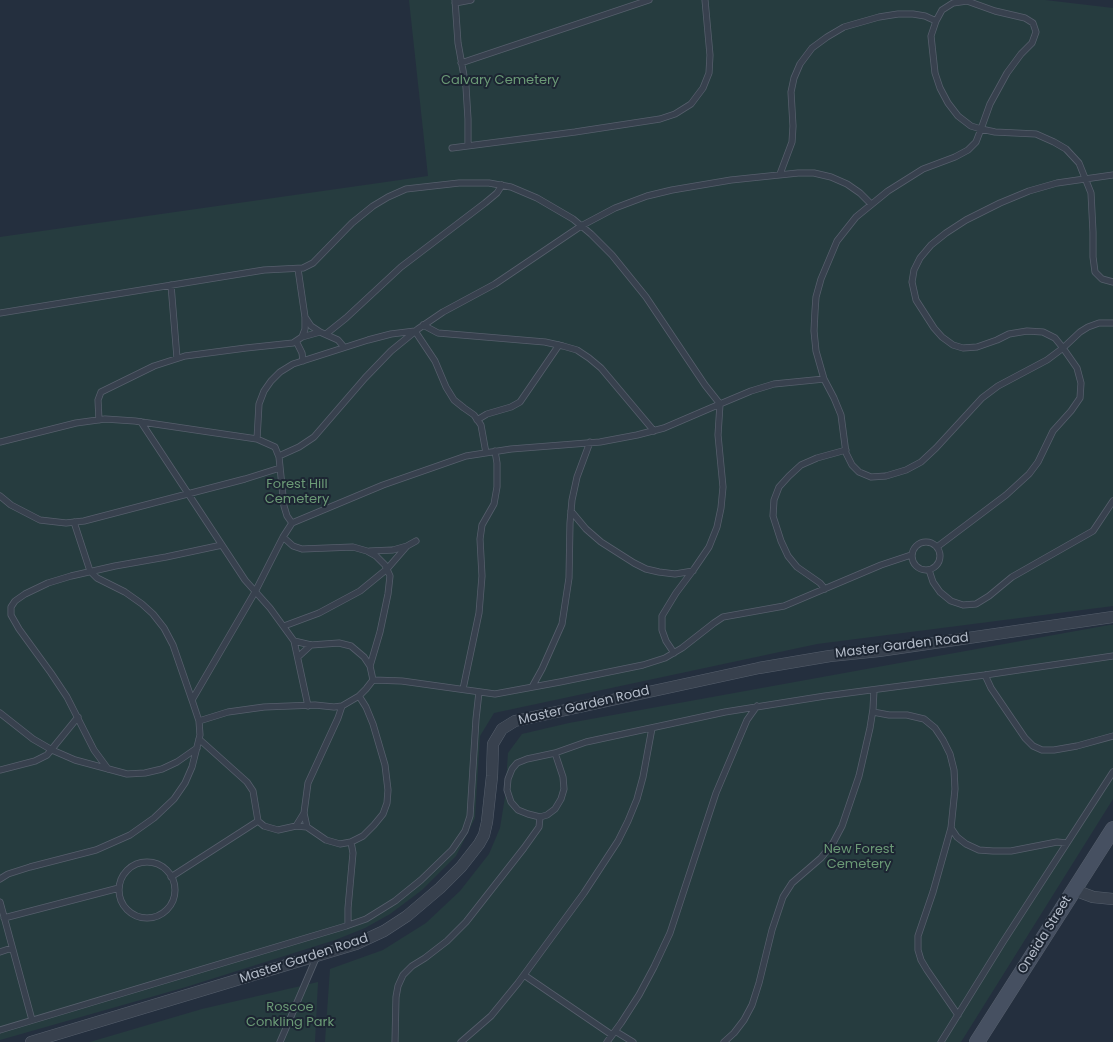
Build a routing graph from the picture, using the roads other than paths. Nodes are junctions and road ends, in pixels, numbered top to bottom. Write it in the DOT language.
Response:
graph roads {
  1 [pos="472,0"];
  2 [pos="649,0"];
  3 [pos="705,0"];
  4 [pos="455,2"];
  5 [pos="936,21"];
  6 [pos="461,63"];
  7 [pos="981,129"];
  8 [pos="468,146"];
  9 [pos="452,148"];
  10 [pos="780,174"];
  11 [pos="1113,175"];
  12 [pos="1086,179"];
  13 [pos="502,185"];
  14 [pos="871,204"];
  15 [pos="581,226"];
  16 [pos="298,269"];
  17 [pos="1113,282"];
  18 [pos="171,285"];
  19 [pos="0,314"];
  20 [pos="305,318"];
  21 [pos="1113,323"];
  22 [pos="423,325"];
  23 [pos="415,331"];
  24 [pos="323,333"];
  25 [pos="302,337"];
  26 [pos="296,341"];
  27 [pos="559,345"];
  28 [pos="344,347"];
  29 [pos="1063,348"];
  30 [pos="177,358"];
  31 [pos="303,361"];
  32 [pos="824,379"];
  33 [pos="720,404"];
  34 [pos="99,420"];
  35 [pos="477,420"];
  36 [pos="141,422"];
  37 [pos="654,431"];
  38 [pos="257,439"];
  39 [pos="0,442"];
  40 [pos="590,442"];
  41 [pos="846,450"];
  42 [pos="495,451"];
  43 [pos="486,453"];
  44 [pos="279,456"];
  45 [pos="280,468"];
  46 [pos="188,494"];
  47 [pos="0,496"];
  48 [pos="1113,501"];
  49 [pos="571,511"];
  50 [pos="74,522"];
  51 [pos="292,523"];
  52 [pos="283,537"];
  53 [pos="416,541"];
  54 [pos="222,544"];
  55 [pos="407,546"];
  56 [pos="937,547"];
  57 [pos="369,551"];
  58 [pos="911,555"];
  59 [pos="387,569"];
  60 [pos="90,570"];
  61 [pos="930,570"];
  62 [pos="693,571"];
  63 [pos="825,589"];
  64 [pos="255,592"];
  65 [pos="1113,617"];
  66 [pos="284,626"];
  67 [pos="294,641"];
  68 [pos="311,645"];
  69 [pos="674,653"];
  70 [pos="1113,656"];
  71 [pos="298,657"];
  72 [pos="370,666"];
  73 [pos="985,675"];
  74 [pos="372,680"];
  75 [pos="532,687"];
  76 [pos="463,689"];
  77 [pos="874,690"];
  78 [pos="479,692"];
  79 [pos="359,696"];
  80 [pos="192,700"];
  81 [pos="308,706"];
  82 [pos="342,706"];
  83 [pos="757,706"];
  84 [pos="873,712"];
  85 [pos="0,713"];
  86 [pos="78,717"];
  87 [pos="199,721"];
  88 [pos="652,728"];
  89 [pos="1113,736"];
  90 [pos="199,739"];
  91 [pos="197,748"];
  92 [pos="52,750"];
  93 [pos="555,753"];
  94 [pos="0,770"];
  95 [pos="108,770"];
  96 [pos="1113,772"];
  97 [pos="304,813"];
  98 [pos="540,817"];
  99 [pos="258,821"];
  100 [pos="296,826"];
  101 [pos="307,827"];
  102 [pos="951,828"];
  103 [pos="1113,829"];
  104 [pos="351,842"];
  105 [pos="1067,843"];
  106 [pos="171,877"];
  107 [pos="0,879"];
  108 [pos="119,888"];
  109 [pos="1074,890"];
  110 [pos="1113,899"];
  111 [pos="0,902"];
  112 [pos="4,918"];
  113 [pos="348,925"];
  114 [pos="12,948"];
  115 [pos="0,952"];
  116 [pos="317,956"];
  117 [pos="524,975"];
  118 [pos="958,1014"];
  119 [pos="32,1020"];
  120 [pos="0,1030"];
  121 [pos="613,1033"];
  122 [pos="50,1039"];
  123 [pos="31,1042"];
  124 [pos="280,1042"];
  125 [pos="395,1042"];
  126 [pos="461,1042"];
  127 [pos="607,1042"];
  128 [pos="633,1042"];
  129 [pos="724,1042"];
  130 [pos="941,1042"];
  131 [pos="978,1042"];
  1 -- 4 [label="lane"];
  2 -- 6 [label="lane"];
  3 -- 8 [label="lane"];
  4 -- 6 [label="lane"];
  5 -- 7 [label="lane"];
  5 -- 7 [label="lane"];
  5 -- 10 [label="lane"];
  6 -- 8 [label="lane"];
  7 -- 12 [label="lane"];
  7 -- 14 [label="lane"];
  8 -- 9 [label="lane"];
  10 -- 14 [label="lane"];
  10 -- 15 [label="lane"];
  11 -- 12 [label="lane"];
  12 -- 17 [label="lane"];
  12 -- 29 [label="lane"];
  13 -- 15 [label="lane"];
  13 -- 16 [label="lane"];
  13 -- 24 [label="lane"];
  14 -- 32 [label="lane"];
  15 -- 22 [label="lane"];
  15 -- 33 [label="lane"];
  16 -- 18 [label="lane"];
  16 -- 20 [label="lane"];
  18 -- 19 [label="lane"];
  18 -- 30 [label="lane"];
  20 -- 24 [label="lane"];
  20 -- 25 [label="lane"];
  21 -- 29 [label="lane"];
  22 -- 23 [label="lane"];
  22 -- 27 [label="lane"];
  23 -- 28 [label="lane"];
  23 -- 35 [label="lane"];
  23 -- 44 [label="lane"];
  24 -- 25 [label="lane"];
  24 -- 28 [label="lane"];
  25 -- 26 [label="lane"];
  26 -- 30 [label="lane"];
  26 -- 31 [label="lane"];
  27 -- 35 [label="lane"];
  27 -- 37 [label="lane"];
  28 -- 31 [label="lane"];
  29 -- 41 [label="lane"];
  29 -- 56 [label="lane"];
  30 -- 34 [label="lane"];
  31 -- 38 [label="lane"];
  32 -- 33 [label="lane"];
  32 -- 41 [label="lane"];
  33 -- 37 [label="lane"];
  33 -- 62 [label="lane"];
  34 -- 36 [label="lane"];
  34 -- 39 [label="lane"];
  35 -- 43 [label="lane"];
  36 -- 38 [label="lane"];
  36 -- 46 [label="lane"];
  37 -- 40 [label="lane"];
  38 -- 44 [label="lane"];
  40 -- 42 [label="lane"];
  40 -- 49 [label="lane"];
  41 -- 63 [label="lane"];
  42 -- 43 [label="lane"];
  42 -- 76 [label="lane"];
  43 -- 51 [label="lane"];
  44 -- 45 [label="lane"];
  45 -- 46 [label="lane"];
  45 -- 51 [label="lane"];
  46 -- 50 [label="lane"];
  46 -- 54 [label="lane"];
  47 -- 50 [label="lane"];
  48 -- 61 [label="lane"];
  49 -- 62 [label="lane"];
  49 -- 75 [label="lane"];
  50 -- 60 [label="lane"];
  51 -- 52 [label="lane"];
  52 -- 57 [label="lane"];
  52 -- 64 [label="lane"];
  53 -- 55 [label="lane"];
  54 -- 60 [label="lane"];
  54 -- 64 [label="lane"];
  55 -- 57 [label="lane"];
  55 -- 59 [label="lane"];
  56 -- 58 [label="lane"];
  56 -- 61 [label="lane"];
  57 -- 59 [label="lane"];
  58 -- 61 [label="lane"];
  58 -- 63 [label="lane"];
  59 -- 66 [label="lane"];
  59 -- 72 [label="lane"];
  60 -- 80 [label="lane"];
  60 -- 86 [label="lane"];
  62 -- 69 [label="lane"];
  63 -- 69 [label="lane"];
  64 -- 66 [label="lane"];
  64 -- 80 [label="lane"];
  65 -- 116 [label="street, Master Garden Road"];
  66 -- 67 [label="lane"];
  67 -- 68 [label="lane"];
  67 -- 71 [label="lane"];
  68 -- 71 [label="lane"];
  68 -- 72 [label="lane"];
  69 -- 75 [label="lane"];
  70 -- 73 [label="lane"];
  71 -- 81 [label="lane"];
  72 -- 74 [label="lane"];
  73 -- 77 [label="lane"];
  73 -- 89 [label="lane"];
  74 -- 76 [label="lane"];
  74 -- 79 [label="lane"];
  75 -- 78 [label="lane"];
  76 -- 78 [label="lane"];
  77 -- 83 [label="lane"];
  77 -- 84 [label="lane"];
  78 -- 113 [label="lane"];
  79 -- 82 [label="lane"];
  79 -- 104 [label="lane"];
  80 -- 87 [label="lane"];
  81 -- 82 [label="lane"];
  81 -- 87 [label="lane"];
  82 -- 97 [label="lane"];
  83 -- 88 [label="lane"];
  83 -- 121 [label="lane"];
  84 -- 102 [label="lane"];
  84 -- 129 [label="lane"];
  85 -- 92 [label="lane"];
  86 -- 92 [label="lane"];
  86 -- 95 [label="lane"];
  87 -- 90 [label="lane"];
  88 -- 93 [label="lane"];
  88 -- 117 [label="lane"];
  90 -- 91 [label="lane"];
  90 -- 99 [label="lane"];
  91 -- 95 [label="lane"];
  91 -- 107 [label="lane"];
  92 -- 94 [label="lane"];
  92 -- 95 [label="lane"];
  93 -- 98 [label="lane"];
  93 -- 98 [label="lane"];
  96 -- 105 [label="lane"];
  97 -- 100 [label="lane"];
  97 -- 101 [label="lane"];
  98 -- 125 [label="lane"];
  99 -- 100 [label="lane"];
  99 -- 106 [label="lane"];
  100 -- 101 [label="lane"];
  101 -- 104 [label="lane"];
  102 -- 105 [label="lane"];
  102 -- 118 [label="lane"];
  103 -- 109 [label="street, Oneida Street"];
  104 -- 113 [label="lane"];
  105 -- 118 [label="lane"];
  106 -- 108 [label="lane"];
  106 -- 108 [label="lane"];
  108 -- 112 [label="lane"];
  109 -- 110 [label="street"];
  109 -- 131 [label="street, Oneida Street"];
  111 -- 112 [label="lane"];
  112 -- 114 [label="lane"];
  113 -- 119 [label="lane"];
  114 -- 115 [label="lane"];
  114 -- 119 [label="lane"];
  116 -- 122 [label="street, Master Garden Road"];
  116 -- 124 [label="lane"];
  117 -- 121 [label="lane"];
  117 -- 126 [label="lane"];
  118 -- 130 [label="lane"];
  119 -- 120 [label="lane"];
  121 -- 127 [label="lane"];
  121 -- 128 [label="lane"];
  122 -- 123 [label="street, Master Garden Road"];
}
